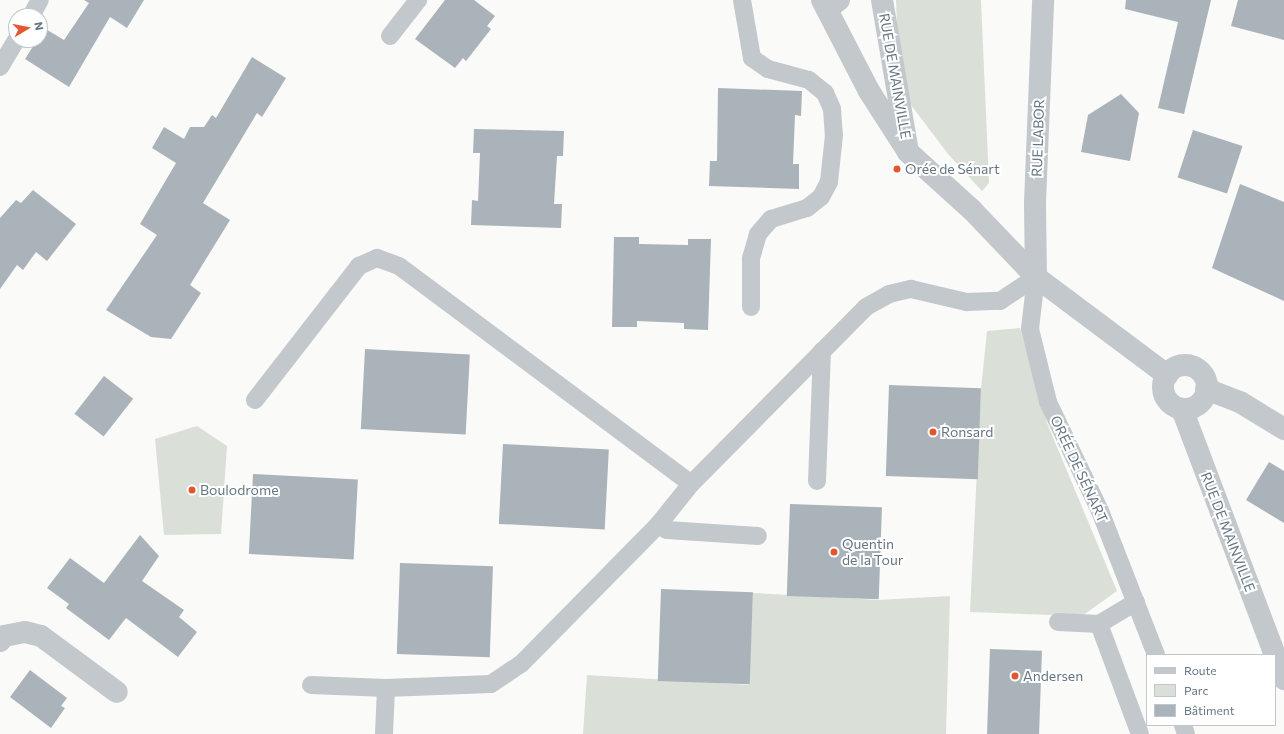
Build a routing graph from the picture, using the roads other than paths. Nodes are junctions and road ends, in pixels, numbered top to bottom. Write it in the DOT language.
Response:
graph roads {
  1 [pos="418,0"];
  2 [pos="742,0"];
  3 [pos="882,0"];
  4 [pos="1043,0"];
  5 [pos="829,3"];
  6 [pos="390,36"];
  7 [pos="11,48"];
  8 [pos="0,67"];
  9 [pos="908,152"];
  10 [pos="1036,277"];
  11 [pos="752,307"];
  12 [pos="822,351"];
  13 [pos="1167,375"];
  14 [pos="1206,390"];
  15 [pos="255,400"];
  16 [pos="1182,409"];
  17 [pos="1284,429"];
  18 [pos="817,481"];
  19 [pos="691,484"];
  20 [pos="658,525"];
  21 [pos="758,536"];
  22 [pos="1136,602"];
  23 [pos="1058,622"];
  24 [pos="1099,624"];
  25 [pos="0,641"];
  26 [pos="1156,654"];
  27 [pos="1275,654"];
  28 [pos="1276,658"];
  29 [pos="1284,679"];
  30 [pos="311,685"];
  31 [pos="386,688"];
  32 [pos="117,692"];
  33 [pos="384,734"];
  34 [pos="1140,734"];
  1 -- 6 [label="lane"];
  2 -- 11 [label="lane"];
  3 -- 9 [label="street, RUE DE MAINVILLE"];
  4 -- 10 [label="street, RUE LABOR"];
  5 -- 9 [label="street"];
  7 -- 8 [label="lane"];
  9 -- 10 [label="street"];
  10 -- 12 [label="lane"];
  10 -- 13 [label="street"];
  10 -- 22 [label="lane, ORÉE DE SÉNART"];
  12 -- 18 [label="lane"];
  12 -- 19 [label="lane"];
  13 -- 14 [label="street"];
  13 -- 16 [label="street"];
  14 -- 16 [label="street"];
  14 -- 17 [label="street"];
  15 -- 19 [label="lane"];
  16 -- 27 [label="street, RUE DE MAINVILLE"];
  19 -- 20 [label="lane"];
  20 -- 21 [label="lane"];
  20 -- 31 [label="lane"];
  22 -- 24 [label="lane"];
  22 -- 26 [label="lane, ORÉE DE SÉNART"];
  23 -- 24 [label="lane"];
  24 -- 34 [label="lane"];
  25 -- 32 [label="street"];
  28 -- 29 [label="street, RUE DE MAINVILLE"];
  30 -- 31 [label="lane"];
  31 -- 33 [label="lane"];
}
